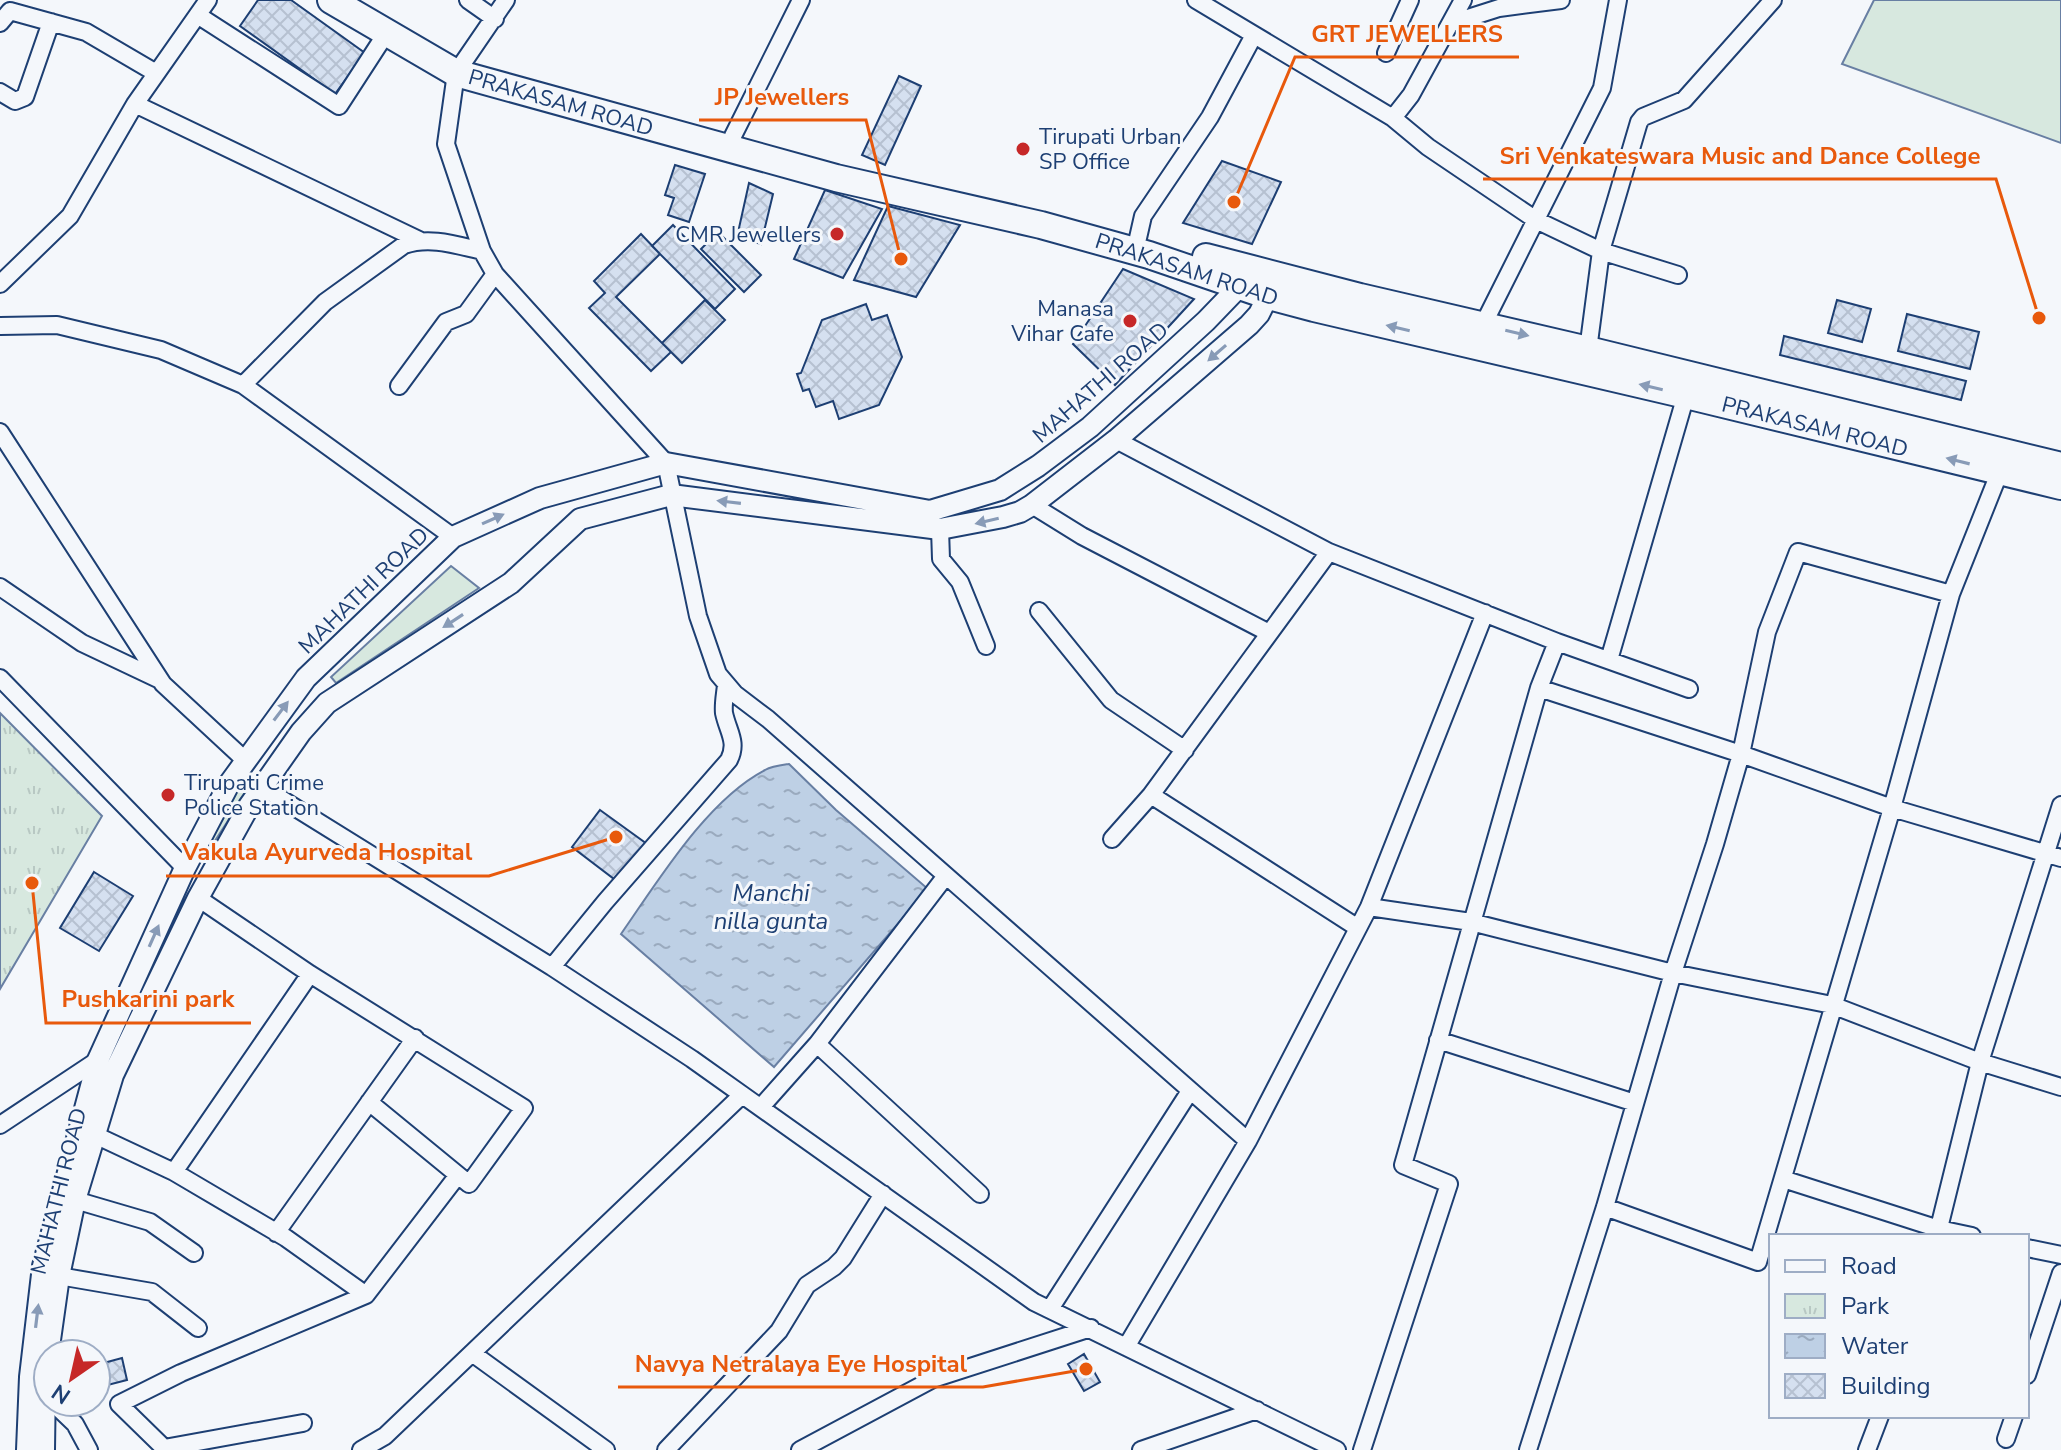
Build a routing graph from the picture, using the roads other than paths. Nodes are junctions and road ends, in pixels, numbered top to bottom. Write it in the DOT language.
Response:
graph roads {
  1 [pos="208,0"];
  2 [pos="331,0"];
  3 [pos="361,0"];
  4 [pos="468,0"];
  5 [pos="506,0"];
  6 [pos="801,0"];
  7 [pos="1410,0"];
  8 [pos="1463,0"];
  9 [pos="1561,0"];
  10 [pos="1618,0"];
  11 [pos="1773,0"];
  12 [pos="1203,2"];
  13 [pos="199,16"];
  14 [pos="495,19"];
  15 [pos="51,22"];
  16 [pos="0,23"];
  17 [pos="1452,23"];
  18 [pos="387,32"];
  19 [pos="1254,35"];
  20 [pos="1386,53"];
  21 [pos="460,67"];
  22 [pos="156,73"];
  23 [pos="0,92"];
  24 [pos="135,104"];
  25 [pos="1393,118"];
  26 [pos="733,136"];
  27 [pos="1536,220"];
  28 [pos="1138,238"];
  29 [pos="419,240"];
  30 [pos="482,251"];
  31 [pos="1601,251"];
  32 [pos="495,274"];
  33 [pos="1678,275"];
  34 [pos="1242,276"];
  35 [pos="0,284"];
  36 [pos="1273,286"];
  37 [pos="1483,325"];
  38 [pos="0,326"];
  39 [pos="1588,350"];
  40 [pos="243,385"];
  41 [pos="399,386"];
  42 [pos="1686,395"];
  43 [pos="0,432"];
  44 [pos="1116,440"];
  45 [pos="666,463"];
  46 [pos="2061,466"];
  47 [pos="2000,471"];
  48 [pos="2061,486"];
  49 [pos="671,495"];
  50 [pos="1032,505"];
  51 [pos="940,529"];
  52 [pos="453,537"];
  53 [pos="1329,552"];
  54 [pos="0,587"];
  55 [pos="1951,594"];
  56 [pos="1039,611"];
  57 [pos="1485,613"];
  58 [pos="1269,633"];
  59 [pos="1557,642"];
  60 [pos="986,646"];
  61 [pos="1609,660"];
  62 [pos="0,678"];
  63 [pos="159,680"];
  64 [pos="726,685"];
  65 [pos="1539,688"];
  66 [pos="1689,689"];
  67 [pos="1185,750"];
  68 [pos="1741,754"];
  69 [pos="245,760"];
  70 [pos="262,787"];
  71 [pos="1151,795"];
  72 [pos="2061,805"];
  73 [pos="1892,808"];
  74 [pos="1112,839"];
  75 [pos="2054,857"];
  76 [pos="185,868"];
  77 [pos="945,877"];
  78 [pos="198,898"];
  79 [pos="1369,907"];
  80 [pos="1471,922"];
  81 [pos="1358,928"];
  82 [pos="552,967"];
  83 [pos="1673,973"];
  84 [pos="310,974"];
  85 [pos="1832,1005"];
  86 [pos="415,1038"];
  87 [pos="1438,1040"];
  88 [pos="817,1044"];
  89 [pos="98,1060"];
  90 [pos="1980,1062"];
  91 [pos="113,1075"];
  92 [pos="2061,1087"];
  93 [pos="1190,1091"];
  94 [pos="742,1095"];
  95 [pos="369,1102"];
  96 [pos="1635,1103"];
  97 [pos="761,1107"];
  98 [pos="0,1125"];
  99 [pos="95,1135"];
  100 [pos="1248,1141"];
  101 [pos="174,1172"];
  102 [pos="458,1175"];
  103 [pos="1783,1179"];
  104 [pos="883,1194"];
  105 [pos="980,1194"];
  106 [pos="75,1200"];
  107 [pos="1605,1207"];
  108 [pos="276,1233"];
  109 [pos="1938,1233"];
  110 [pos="2029,1248"];
  111 [pos="194,1253"];
  112 [pos="2061,1255"];
  113 [pos="2061,1273"];
  114 [pos="59,1276"];
  115 [pos="366,1295"];
  116 [pos="1050,1309"];
  117 [pos="198,1328"];
  118 [pos="1091,1328"];
  119 [pos="44,1338"];
  120 [pos="50,1338"];
  121 [pos="1126,1347"];
  122 [pos="472,1353"];
  123 [pos="2029,1369"];
  124 [pos="1257,1410"];
  125 [pos="36,1418"];
  126 [pos="44,1418"];
  127 [pos="70,1418"];
  128 [pos="1879,1418"];
  129 [pos="2013,1418"];
  130 [pos="303,1423"];
  131 [pos="2006,1439"];
  132 [pos="223,1444"];
  133 [pos="822,1445"];
  134 [pos="27,1450"];
  135 [pos="44,1450"];
  136 [pos="89,1450"];
  137 [pos="361,1450"];
  138 [pos="606,1450"];
  139 [pos="666,1450"];
  140 [pos="800,1450"];
  141 [pos="1141,1450"];
  142 [pos="1337,1450"];
  143 [pos="1362,1450"];
  144 [pos="1528,1450"];
  145 [pos="1867,1450"];
  1 -- 13 [label="street"];
  2 -- 18 [label="main road, PRAKASAM ROAD"];
  3 -- 21 [label="main road, PRAKASAM ROAD"];
  4 -- 14 [label="street"];
  5 -- 14 [label="street"];
  6 -- 26 [label="street"];
  7 -- 20 [label="street"];
  8 -- 17 [label="street"];
  9 -- 17 [label="street"];
  10 -- 27 [label="street"];
  11 -- 31 [label="street"];
  12 -- 19 [label="street"];
  13 -- 18 [label="street"];
  13 -- 22 [label="street"];
  14 -- 21 [label="street"];
  15 -- 16 [label="street"];
  15 -- 22 [label="street"];
  15 -- 23 [label="street"];
  17 -- 25 [label="street"];
  18 -- 21 [label="main road, PRAKASAM ROAD"];
  19 -- 25 [label="street"];
  19 -- 28 [label="street"];
  21 -- 26 [label="main road, PRAKASAM ROAD"];
  21 -- 30 [label="street"];
  21 -- 34 [label="main road, PRAKASAM ROAD"];
  22 -- 24 [label="street"];
  24 -- 29 [label="street"];
  24 -- 35 [label="street"];
  25 -- 27 [label="street"];
  26 -- 28 [label="main road, PRAKASAM ROAD"];
  27 -- 31 [label="street"];
  27 -- 37 [label="street"];
  28 -- 34 [label="main road, PRAKASAM ROAD"];
  29 -- 30 [label="street"];
  29 -- 40 [label="street"];
  30 -- 32 [label="street"];
  31 -- 33 [label="street"];
  31 -- 39 [label="street"];
  32 -- 41 [label="street"];
  32 -- 45 [label="street"];
  34 -- 36 [label="main road, PRAKASAM ROAD"];
  34 -- 45 [label="street, MAHATHI ROAD"];
  36 -- 37 [label="main road, PRAKASAM ROAD"];
  42 -- 36 [label="main road, PRAKASAM ROAD, one-way"];
  36 -- 44 [label="street, MAHATHI ROAD, one-way"];
  37 -- 39 [label="main road, PRAKASAM ROAD, one-way"];
  38 -- 40 [label="street"];
  39 -- 46 [label="main road, PRAKASAM ROAD"];
  40 -- 52 [label="street"];
  47 -- 42 [label="main road, PRAKASAM ROAD, one-way"];
  42 -- 61 [label="street"];
  43 -- 63 [label="street"];
  44 -- 50 [label="street, MAHATHI ROAD"];
  44 -- 53 [label="street"];
  45 -- 49 [label="street"];
  52 -- 45 [label="street, MAHATHI ROAD, one-way"];
  47 -- 48 [label="main road, PRAKASAM ROAD"];
  47 -- 55 [label="street"];
  51 -- 49 [label="street, MAHATHI ROAD, one-way"];
  49 -- 64 [label="street"];
  49 -- 70 [label="street, MAHATHI ROAD, one-way"];
  50 -- 51 [label="street, MAHATHI ROAD, one-way"];
  50 -- 58 [label="street"];
  51 -- 60 [label="street"];
  69 -- 52 [label="street, MAHATHI ROAD, one-way"];
  53 -- 57 [label="street"];
  53 -- 58 [label="street"];
  54 -- 63 [label="street"];
  55 -- 68 [label="street"];
  55 -- 73 [label="street"];
  56 -- 67 [label="street"];
  57 -- 59 [label="street"];
  57 -- 79 [label="street"];
  58 -- 67 [label="street"];
  59 -- 61 [label="street"];
  59 -- 65 [label="street"];
  61 -- 66 [label="street"];
  62 -- 76 [label="street"];
  63 -- 69 [label="street"];
  64 -- 77 [label="street"];
  64 -- 82 [label="street"];
  65 -- 68 [label="street"];
  65 -- 80 [label="street"];
  67 -- 71 [label="street"];
  68 -- 73 [label="street"];
  68 -- 83 [label="street"];
  69 -- 76 [label="street, MAHATHI ROAD"];
  70 -- 78 [label="street, MAHATHI ROAD"];
  70 -- 82 [label="street"];
  71 -- 74 [label="street"];
  71 -- 81 [label="street"];
  72 -- 75 [label="street"];
  73 -- 75 [label="street"];
  73 -- 85 [label="street"];
  75 -- 90 [label="street"];
  89 -- 76 [label="street, MAHATHI ROAD, one-way"];
  77 -- 88 [label="street"];
  77 -- 93 [label="street"];
  78 -- 84 [label="street"];
  78 -- 91 [label="street, MAHATHI ROAD"];
  79 -- 80 [label="street"];
  79 -- 81 [label="street"];
  80 -- 83 [label="street"];
  80 -- 87 [label="street"];
  81 -- 100 [label="street"];
  82 -- 94 [label="street"];
  83 -- 85 [label="street"];
  83 -- 96 [label="street"];
  84 -- 86 [label="street"];
  84 -- 101 [label="street"];
  85 -- 90 [label="street"];
  85 -- 103 [label="street"];
  86 -- 95 [label="street"];
  86 -- 102 [label="street"];
  87 -- 96 [label="street"];
  87 -- 143 [label="street"];
  88 -- 97 [label="street"];
  88 -- 105 [label="street"];
  89 -- 91 [label="street"];
  89 -- 98 [label="street"];
  119 -- 89 [label="street, MAHATHI ROAD, one-way"];
  90 -- 92 [label="street"];
  90 -- 109 [label="street"];
  91 -- 99 [label="street, MAHATHI ROAD"];
  93 -- 100 [label="street"];
  93 -- 116 [label="street"];
  94 -- 97 [label="street"];
  94 -- 122 [label="street"];
  95 -- 102 [label="street"];
  95 -- 108 [label="street"];
  96 -- 107 [label="street"];
  97 -- 104 [label="street"];
  99 -- 101 [label="street"];
  99 -- 106 [label="street, MAHATHI ROAD"];
  100 -- 121 [label="street"];
  101 -- 108 [label="street"];
  102 -- 115 [label="street"];
  103 -- 107 [label="street"];
  103 -- 109 [label="street"];
  104 -- 116 [label="street"];
  104 -- 139 [label="street"];
  106 -- 111 [label="street"];
  106 -- 114 [label="street, MAHATHI ROAD"];
  107 -- 144 [label="street"];
  108 -- 115 [label="street"];
  110 -- 112 [label="street"];
  113 -- 123 [label="street"];
  114 -- 117 [label="street"];
  114 -- 120 [label="street, MAHATHI ROAD"];
  115 -- 132 [label="street"];
  116 -- 118 [label="street"];
  118 -- 121 [label="street"];
  118 -- 133 [label="street"];
  121 -- 124 [label="street"];
  122 -- 137 [label="street"];
  122 -- 138 [label="street"];
  124 -- 141 [label="street"];
  124 -- 142 [label="street"];
  125 -- 134 [label="street, MAHATHI ROAD"];
  126 -- 135 [label="street, MAHATHI ROAD"];
  127 -- 136 [label="street"];
  128 -- 145 [label="street"];
  129 -- 131 [label="street"];
  130 -- 132 [label="street"];
  133 -- 140 [label="street"];
}
